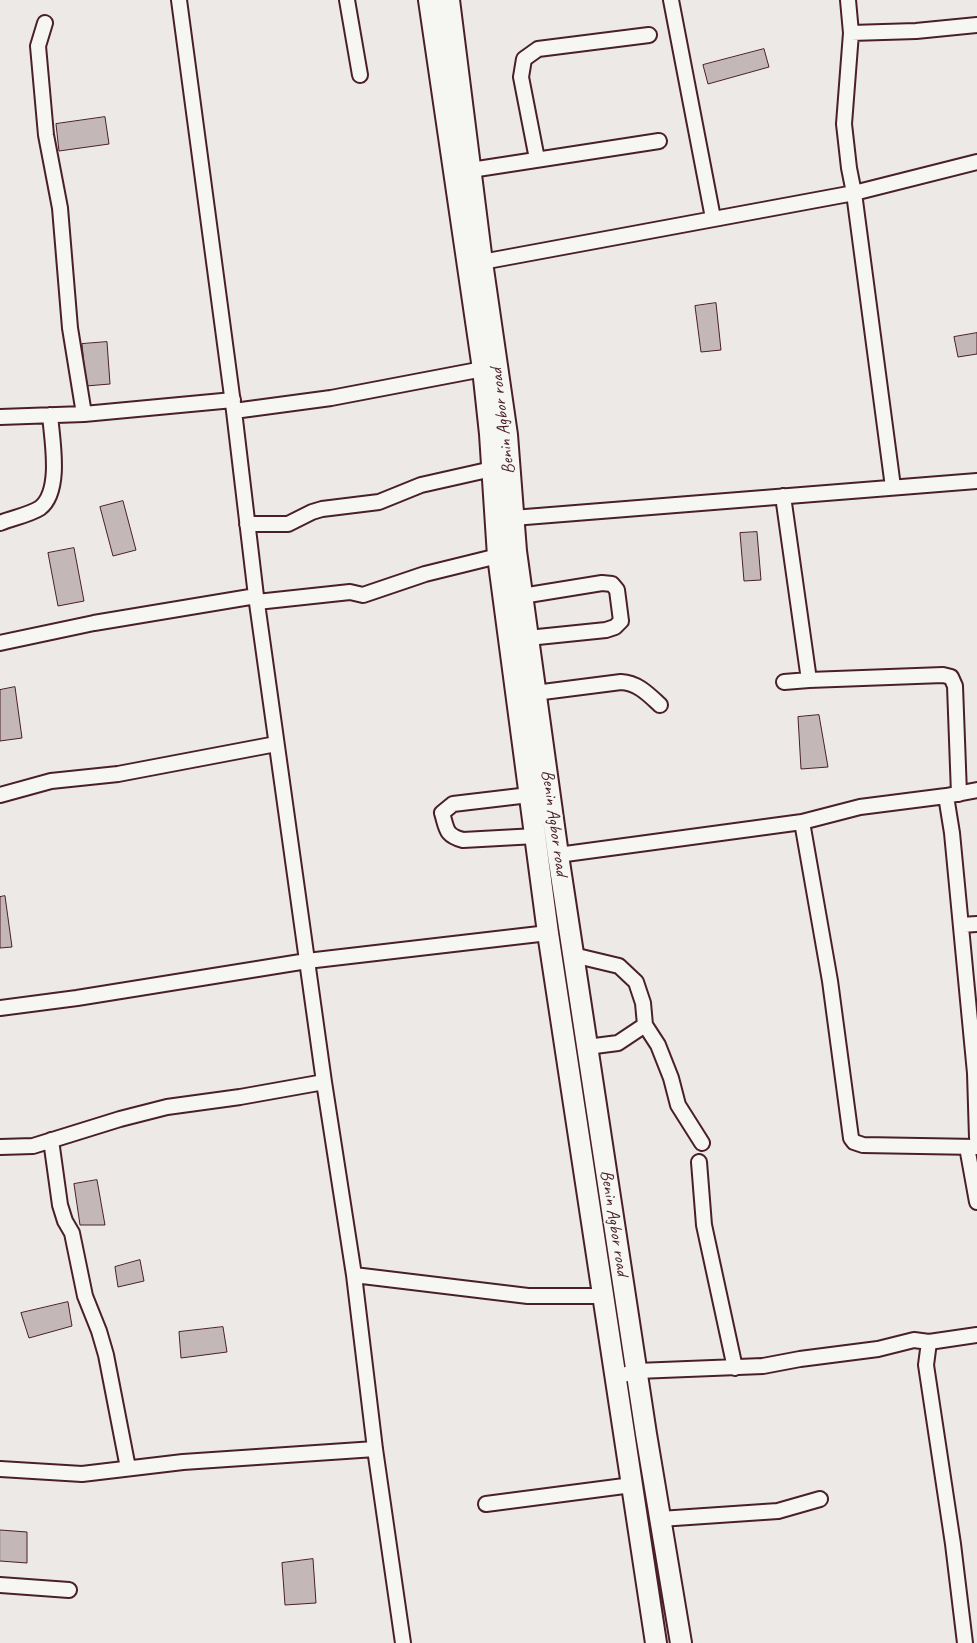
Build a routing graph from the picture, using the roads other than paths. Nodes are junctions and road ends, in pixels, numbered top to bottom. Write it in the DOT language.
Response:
graph roads {
  1 [pos="179,0"];
  2 [pos="347,0"];
  3 [pos="429,0"];
  4 [pos="671,0"];
  5 [pos="848,0"];
  6 [pos="452,1"];
  7 [pos="44,23"];
  8 [pos="977,25"];
  9 [pos="851,33"];
  10 [pos="649,35"];
  11 [pos="360,75"];
  12 [pos="659,141"];
  13 [pos="537,160"];
  14 [pos="977,162"];
  15 [pos="470,170"];
  16 [pos="854,193"];
  17 [pos="712,218"];
  18 [pos="482,262"];
  19 [pos="483,370"];
  20 [pos="233,406"];
  21 [pos="84,414"];
  22 [pos="50,415"];
  23 [pos="0,417"];
  24 [pos="492,469"];
  25 [pos="977,481"];
  26 [pos="893,487"];
  27 [pos="783,496"];
  28 [pos="513,518"];
  29 [pos="0,523"];
  30 [pos="247,524"];
  31 [pos="498,556"];
  32 [pos="522,596"];
  33 [pos="256,599"];
  34 [pos="528,638"];
  35 [pos="0,643"];
  36 [pos="809,680"];
  37 [pos="784,682"];
  38 [pos="536,693"];
  39 [pos="660,705"];
  40 [pos="276,744"];
  41 [pos="977,790"];
  42 [pos="0,795"];
  43 [pos="529,795"];
  44 [pos="952,795"];
  45 [pos="802,822"];
  46 [pos="536,836"];
  47 [pos="558,855"];
  48 [pos="977,924"];
  49 [pos="961,925"];
  50 [pos="548,933"];
  51 [pos="573,955"];
  52 [pos="307,961"];
  53 [pos="0,1008"];
  54 [pos="645,1025"];
  55 [pos="587,1046"];
  56 [pos="976,1073"];
  57 [pos="324,1082"];
  58 [pos="51,1140"];
  59 [pos="702,1143"];
  60 [pos="974,1144"];
  61 [pos="0,1147"];
  62 [pos="699,1162"];
  63 [pos="977,1202"];
  64 [pos="354,1275"];
  65 [pos="604,1296"];
  66 [pos="977,1335"];
  67 [pos="929,1342"];
  68 [pos="735,1368"];
  69 [pos="637,1371"];
  70 [pos="616,1377"];
  71 [pos="375,1449"];
  72 [pos="128,1468"];
  73 [pos="0,1469"];
  74 [pos="632,1486"];
  75 [pos="820,1499"];
  76 [pos="486,1504"];
  77 [pos="660,1519"];
  78 [pos="0,1586"];
  79 [pos="69,1590"];
  80 [pos="403,1643"];
  81 [pos="656,1643"];
  82 [pos="681,1643"];
  83 [pos="965,1643"];
  1 -- 20 [label="street"];
  2 -- 11 [label="street"];
  3 -- 19 [label="highway, Benin Agbor road"];
  4 -- 17 [label="street"];
  5 -- 9 [label="street"];
  6 -- 15 [label="highway, Benin Agbor road"];
  7 -- 21 [label="street"];
  8 -- 9 [label="street"];
  9 -- 16 [label="street"];
  10 -- 13 [label="street"];
  12 -- 13 [label="street"];
  13 -- 15 [label="street"];
  14 -- 16 [label="street"];
  15 -- 18 [label="highway, Benin Agbor road"];
  16 -- 17 [label="street"];
  16 -- 26 [label="street"];
  17 -- 18 [label="street"];
  18 -- 28 [label="highway, Benin Agbor road"];
  19 -- 20 [label="street"];
  19 -- 24 [label="highway, Benin Agbor road"];
  20 -- 21 [label="street"];
  20 -- 30 [label="street"];
  21 -- 22 [label="street"];
  22 -- 23 [label="street"];
  22 -- 29 [label="street"];
  24 -- 30 [label="street"];
  24 -- 31 [label="highway, Benin Agbor road"];
  25 -- 26 [label="street"];
  26 -- 27 [label="street"];
  27 -- 28 [label="street"];
  27 -- 36 [label="street"];
  28 -- 32 [label="highway, Benin Agbor road"];
  30 -- 33 [label="street"];
  31 -- 33 [label="street"];
  31 -- 43 [label="highway, Benin Agbor road"];
  32 -- 34 [label="highway, Benin Agbor road"];
  32 -- 34 [label="street"];
  33 -- 35 [label="street"];
  33 -- 40 [label="street"];
  34 -- 38 [label="highway, Benin Agbor road"];
  36 -- 37 [label="street"];
  36 -- 44 [label="street"];
  38 -- 39 [label="street"];
  38 -- 47 [label="highway, Benin Agbor road"];
  40 -- 42 [label="street"];
  40 -- 52 [label="street"];
  41 -- 44 [label="street"];
  43 -- 46 [label="highway, Benin Agbor road"];
  43 -- 46 [label="street"];
  44 -- 45 [label="street"];
  44 -- 49 [label="street"];
  45 -- 47 [label="street"];
  45 -- 60 [label="street"];
  46 -- 50 [label="highway, Benin Agbor road"];
  47 -- 51 [label="highway, Benin Agbor road"];
  48 -- 49 [label="street"];
  49 -- 56 [label="street"];
  50 -- 52 [label="street"];
  50 -- 65 [label="highway, Benin Agbor road"];
  51 -- 54 [label="street"];
  51 -- 55 [label="highway, Benin Agbor road"];
  52 -- 53 [label="street"];
  52 -- 57 [label="street"];
  54 -- 55 [label="street"];
  54 -- 59 [label="street"];
  55 -- 69 [label="highway, Benin Agbor road"];
  56 -- 60 [label="street"];
  57 -- 58 [label="street"];
  57 -- 64 [label="street"];
  58 -- 61 [label="street"];
  58 -- 72 [label="street"];
  60 -- 63 [label="street"];
  62 -- 68 [label="street"];
  64 -- 65 [label="street"];
  64 -- 71 [label="street"];
  65 -- 70 [label="highway, Benin Agbor road"];
  66 -- 67 [label="street"];
  67 -- 68 [label="street"];
  67 -- 83 [label="street"];
  68 -- 69 [label="street"];
  69 -- 70 [label="street"];
  69 -- 77 [label="highway, Benin Agbor road"];
  70 -- 74 [label="highway, Benin Agbor road"];
  71 -- 72 [label="street"];
  71 -- 80 [label="street"];
  72 -- 73 [label="street"];
  74 -- 76 [label="street"];
  74 -- 81 [label="highway, Benin Agbor road"];
  75 -- 77 [label="street"];
  77 -- 82 [label="highway, Benin Agbor road"];
  78 -- 79 [label="street"];
}
